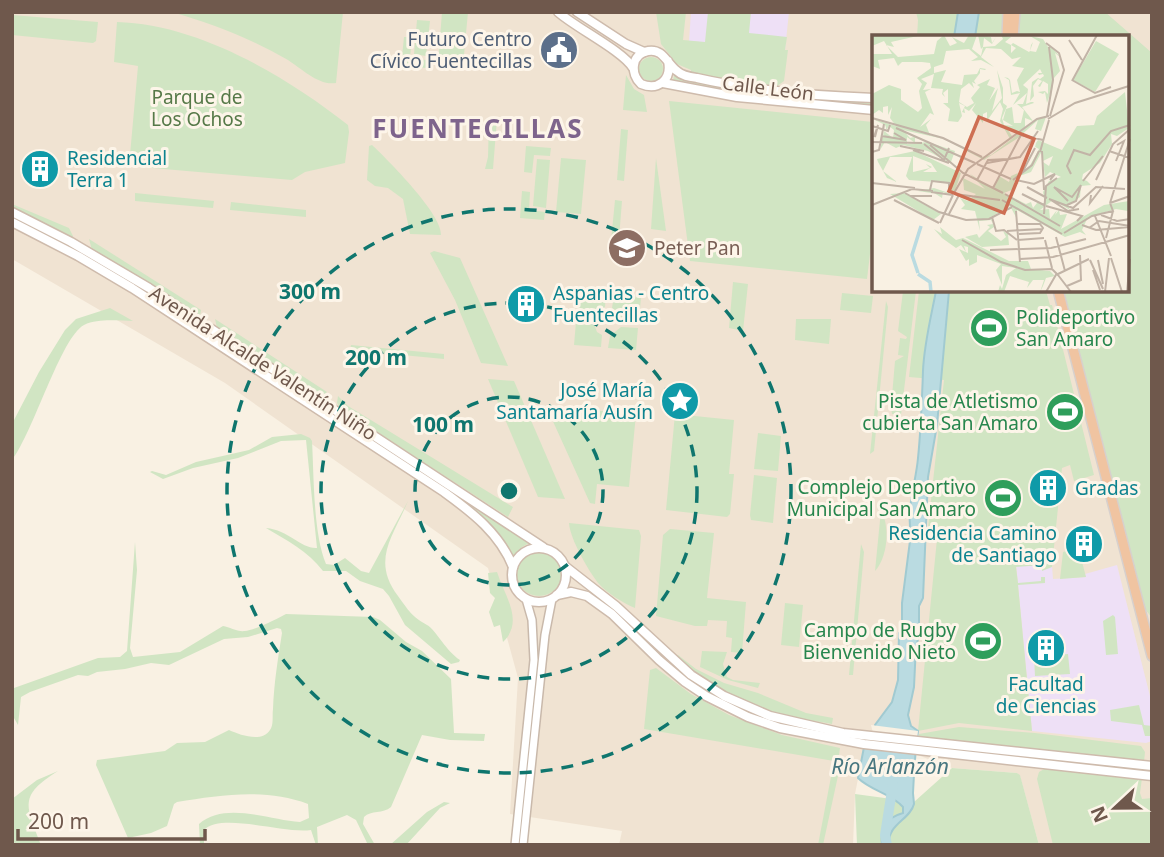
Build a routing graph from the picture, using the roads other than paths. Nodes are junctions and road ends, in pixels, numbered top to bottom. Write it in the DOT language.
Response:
graph roads {
  1 [pos="558,12"];
  2 [pos="577,12"];
  3 [pos="1008,12"];
  4 [pos="1015,12"];
  5 [pos="1007,35"];
  6 [pos="1013,35"];
  7 [pos="644,52"];
  8 [pos="668,61"];
  9 [pos="633,68"];
  10 [pos="663,83"];
  11 [pos="872,98"];
  12 [pos="872,110"];
  13 [pos="12,212"];
  14 [pos="12,222"];
  15 [pos="1059,292"];
  16 [pos="543,547"];
  17 [pos="513,567"];
  18 [pos="566,567"];
  19 [pos="555,597"];
  20 [pos="526,599"];
  21 [pos="1152,656"];
  22 [pos="865,739"];
  23 [pos="916,745"];
  24 [pos="1152,766"];
  25 [pos="1152,776"];
  26 [pos="515,845"];
  27 [pos="523,845"];
  1 -- 9 [label="main road"];
  2 -- 7 [label="main road"];
  3 -- 5 [label="highway"];
  4 -- 6 [label="highway"];
  7 -- 8 [label="main road"];
  7 -- 9 [label="main road"];
  8 -- 10 [label="main road"];
  8 -- 11 [label="main road, Calle León"];
  9 -- 10 [label="main road"];
  10 -- 12 [label="main road, Calle León"];
  13 -- 16 [label="main road, Avenida Alcalde Valentín Niño"];
  14 -- 17 [label="main road, Avenida Alcalde Valentín Niño"];
  15 -- 21 [label="highway"];
  16 -- 17 [label="main road"];
  16 -- 18 [label="main road"];
  17 -- 20 [label="main road"];
  18 -- 19 [label="main road"];
  18 -- 22 [label="main road"];
  19 -- 20 [label="main road"];
  19 -- 22 [label="main road"];
  19 -- 27 [label="street"];
  20 -- 26 [label="street"];
  22 -- 23 [label="main road"];
  23 -- 24 [label="main road"];
  23 -- 25 [label="main road"];
}
